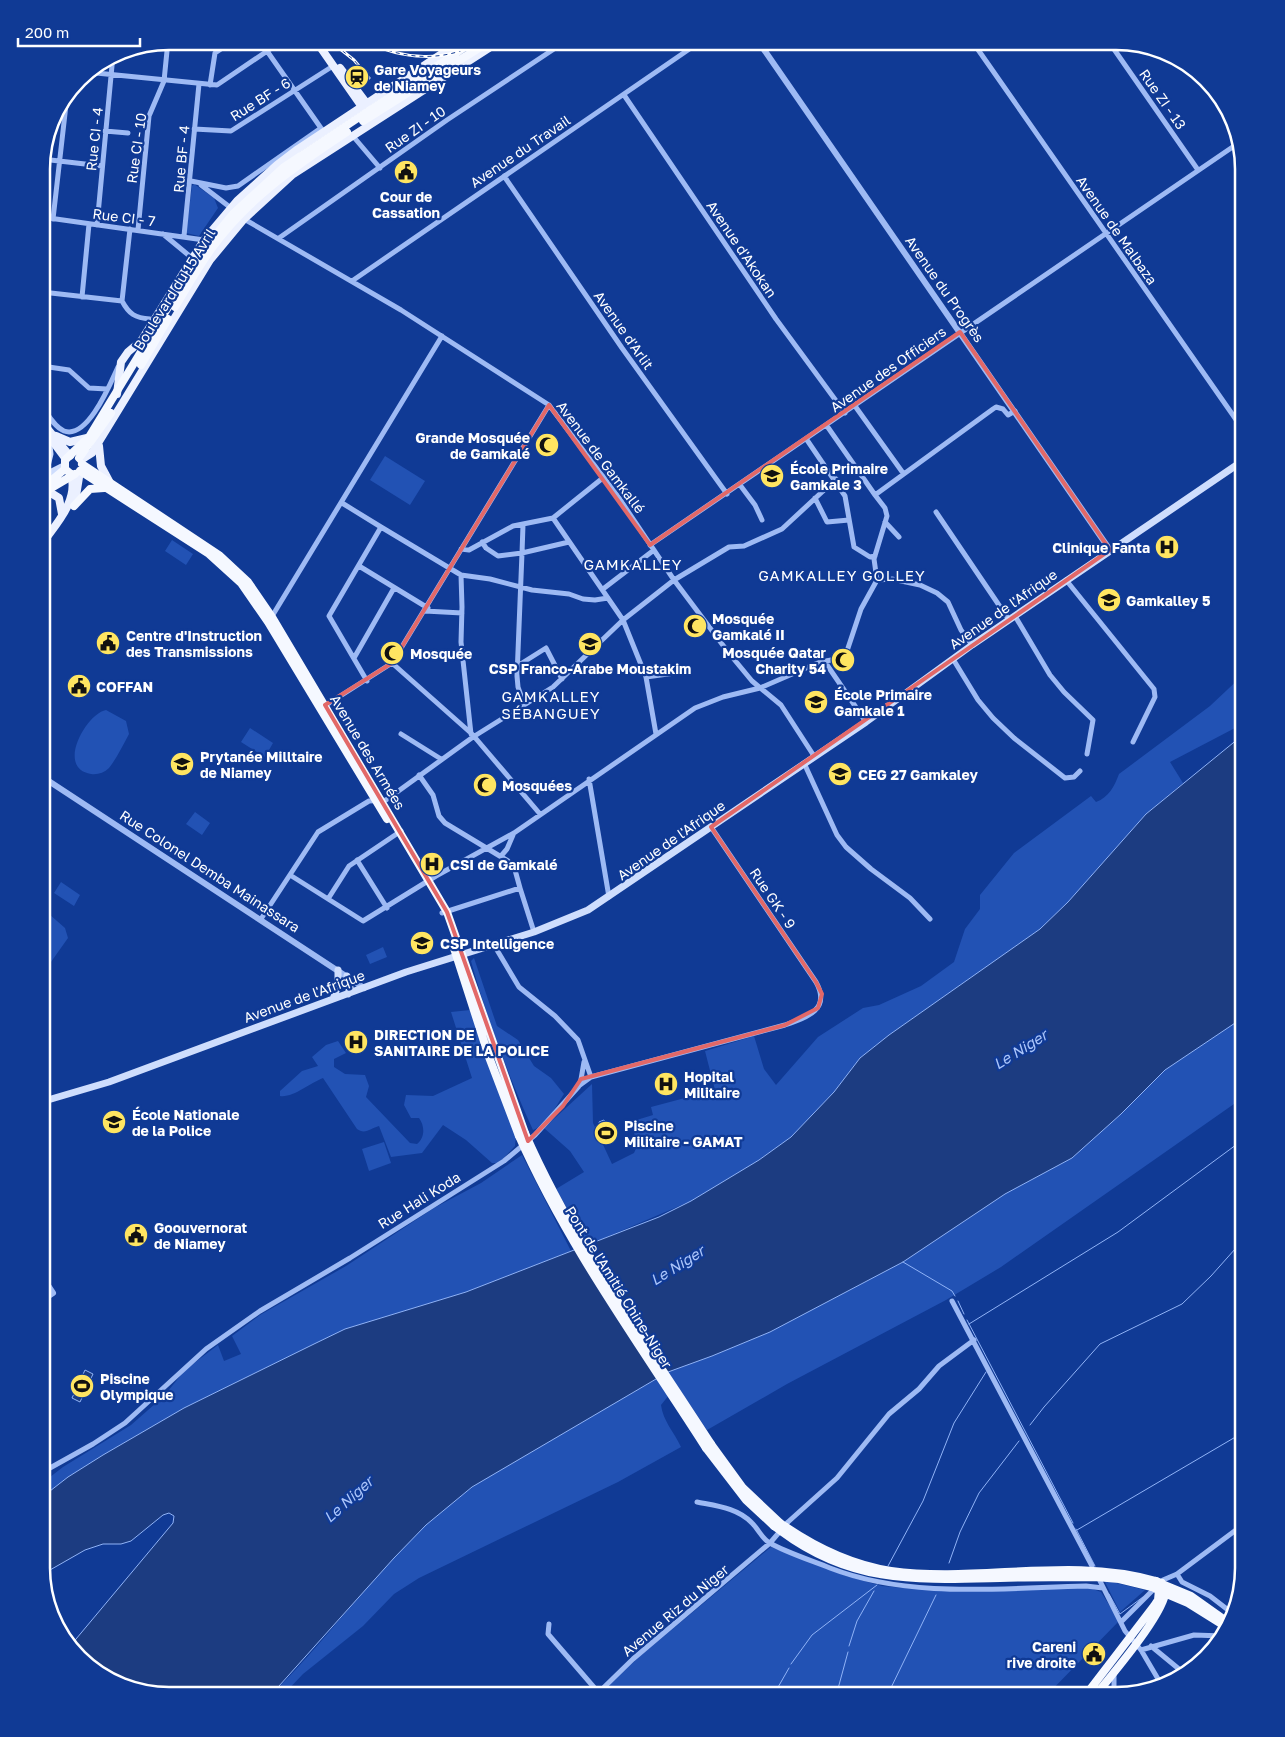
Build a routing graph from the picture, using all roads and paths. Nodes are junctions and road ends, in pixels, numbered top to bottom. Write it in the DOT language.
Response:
graph roads {
  1 [pos="167,50"];
  2 [pos="220,50"];
  3 [pos="270,50"];
  4 [pos="322,50"];
  5 [pos="327,50"];
  6 [pos="449,50"];
  7 [pos="461,50"];
  8 [pos="476,50"];
  9 [pos="486,50"];
  10 [pos="553,50"];
  11 [pos="688,50"];
  12 [pos="764,50"];
  13 [pos="978,50"];
  14 [pos="1115,50"];
  15 [pos="267,52"];
  16 [pos="113,64"];
  17 [pos="333,66"];
  18 [pos="97,73"];
  19 [pos="112,75"];
  20 [pos="164,81"];
  21 [pos="199,84"];
  22 [pos="210,86"];
  23 [pos="294,91"];
  24 [pos="353,92"];
  25 [pos="624,95"];
  26 [pos="379,97"];
  27 [pos="365,106"];
  28 [pos="65,110"];
  29 [pos="350,115"];
  30 [pos="194,130"];
  31 [pos="323,130"];
  32 [pos="105,131"];
  33 [pos="128,133"];
  34 [pos="352,135"];
  35 [pos="1233,147"];
  36 [pos="50,159"];
  37 [pos="60,160"];
  38 [pos="102,166"];
  39 [pos="380,168"];
  40 [pos="1198,170"];
  41 [pos="504,176"];
  42 [pos="191,181"];
  43 [pos="231,208"];
  44 [pos="50,218"];
  45 [pos="53,219"];
  46 [pos="244,219"];
  47 [pos="89,224"];
  48 [pos="97,225"];
  49 [pos="130,229"];
  50 [pos="138,230"];
  51 [pos="1106,233"];
  52 [pos="163,234"];
  53 [pos="184,236"];
  54 [pos="279,238"];
  55 [pos="204,240"];
  56 [pos="192,258"];
  57 [pos="352,281"];
  58 [pos="50,293"];
  59 [pos="82,297"];
  60 [pos="122,301"];
  61 [pos="150,319"];
  62 [pos="960,332"];
  63 [pos="442,336"];
  64 [pos="121,362"];
  65 [pos="50,367"];
  66 [pos="107,389"];
  67 [pos="117,394"];
  68 [pos="549,405"];
  69 [pos="855,406"];
  70 [pos="1014,411"];
  71 [pos="845,413"];
  72 [pos="50,415"];
  73 [pos="1235,418"];
  74 [pos="827,426"];
  75 [pos="50,432"];
  76 [pos="102,433"];
  77 [pos="89,437"];
  78 [pos="807,440"];
  79 [pos="99,446"];
  80 [pos="50,454"];
  81 [pos="80,463"];
  82 [pos="66,464"];
  83 [pos="1235,466"];
  84 [pos="50,472"];
  85 [pos="903,473"];
  86 [pos="50,474"];
  87 [pos="604,477"];
  88 [pos="54,479"];
  89 [pos="836,479"];
  90 [pos="50,482"];
  91 [pos="50,484"];
  92 [pos="50,484"];
  93 [pos="740,485"];
  94 [pos="109,487"];
  95 [pos="50,493"];
  96 [pos="727,494"];
  97 [pos="875,495"];
  98 [pos="815,498"];
  99 [pos="342,503"];
  100 [pos="74,506"];
  101 [pos="936,512"];
  102 [pos="62,516"];
  103 [pos="553,518"];
  104 [pos="762,520"];
  105 [pos="849,520"];
  106 [pos="885,522"];
  107 [pos="523,525"];
  108 [pos="381,527"];
  109 [pos="50,533"];
  110 [pos="899,537"];
  111 [pos="482,542"];
  112 [pos="569,542"];
  113 [pos="652,547"];
  114 [pos="462,549"];
  115 [pos="1110,550"];
  116 [pos="522,553"];
  117 [pos="875,556"];
  118 [pos="358,566"];
  119 [pos="450,569"];
  120 [pos="461,575"];
  121 [pos="674,580"];
  122 [pos="877,580"];
  123 [pos="1066,580"];
  124 [pos="521,586"];
  125 [pos="394,588"];
  126 [pos="603,590"];
  127 [pos="608,598"];
  128 [pos="427,610"];
  129 [pos="462,613"];
  130 [pos="1012,618"];
  131 [pos="270,620"];
  132 [pos="623,620"];
  133 [pos="972,645"];
  134 [pos="354,658"];
  135 [pos="953,659"];
  136 [pos="825,662"];
  137 [pos="392,663"];
  138 [pos="518,665"];
  139 [pos="674,673"];
  140 [pos="646,677"];
  141 [pos="562,679"];
  142 [pos="367,681"];
  143 [pos="760,688"];
  144 [pos="524,704"];
  145 [pos="323,707"];
  146 [pos="866,722"];
  147 [pos="401,734"];
  148 [pos="656,734"];
  149 [pos="472,736"];
  150 [pos="1133,742"];
  151 [pos="1087,754"];
  152 [pos="814,756"];
  153 [pos="442,758"];
  154 [pos="804,763"];
  155 [pos="1080,771"];
  156 [pos="419,775"];
  157 [pos="589,779"];
  158 [pos="50,782"];
  159 [pos="378,800"];
  160 [pos="540,814"];
  161 [pos="711,827"];
  162 [pos="398,833"];
  163 [pos="514,833"];
  164 [pos="487,849"];
  165 [pos="501,856"];
  166 [pos="357,860"];
  167 [pos="290,875"];
  168 [pos="428,881"];
  169 [pos="520,888"];
  170 [pos="609,898"];
  171 [pos="328,899"];
  172 [pos="387,908"];
  173 [pos="445,912"];
  174 [pos="261,919"];
  175 [pos="930,919"];
  176 [pos="534,932"];
  177 [pos="494,945"];
  178 [pos="459,956"];
  179 [pos="338,970"];
  180 [pos="347,976"];
  181 [pos="364,988"];
  182 [pos="348,994"];
  183 [pos="822,994"];
  184 [pos="332,999"];
  185 [pos="584,1062"];
  186 [pos="591,1077"];
  187 [pos="580,1085"];
  188 [pos="50,1099"];
  189 [pos="522,1134"];
  190 [pos="952,1301"];
  191 [pos="974,1340"];
  192 [pos="50,1467"];
  193 [pos="697,1502"];
  194 [pos="1235,1531"];
  195 [pos="770,1543"];
  196 [pos="1092,1566"];
  197 [pos="1177,1574"];
  198 [pos="1100,1581"];
  199 [pos="1159,1587"];
  200 [pos="1103,1588"];
  201 [pos="1179,1600"];
  202 [pos="1163,1604"];
  203 [pos="1228,1610"];
  204 [pos="1224,1619"];
  205 [pos="1120,1622"];
  206 [pos="549,1624"];
  207 [pos="1221,1624"];
  208 [pos="1214,1636"];
  209 [pos="1136,1643"];
  210 [pos="1152,1646"];
  211 [pos="1178,1669"];
  212 [pos="1114,1671"];
  213 [pos="1158,1680"];
  214 [pos="590,1687"];
  215 [pos="604,1687"];
  216 [pos="1098,1687"];
  217 [pos="1099,1687"];
  218 [pos="1114,1687"];
  1 -- 20 [label="street, Rue CI - 10"];
  2 -- 22 [label="street"];
  3 -- 15 [label="street"];
  4 -- 17 [label="main road"];
  5 -- 24 [label="main road"];
  6 -- 26 [label="main road, Boulevard du 15 Avril"];
  7 -- 67 [label="highway, Boulevard du 15 Avril"];
  8 -- 76 [label="highway, Boulevard du 15 Avril"];
  9 -- 34 [label="main road, Boulevard du 15 Avril"];
  10 -- 39 [label="street, Rue ZI - 10"];
  11 -- 25 [label="street, Avenue du Travail"];
  12 -- 62 [label="street, Avenue du Progrès"];
  13 -- 51 [label="street, Avenue de Malbaza"];
  14 -- 40 [label="street, Rue ZI - 13"];
  15 -- 22 [label="street"];
  15 -- 23 [label="street"];
  16 -- 19 [label="street, Rue CI - 4"];
  17 -- 23 [label="street, Rue BF - 6"];
  17 -- 24 [label="main road"];
  18 -- 19 [label="street"];
  19 -- 20 [label="street"];
  19 -- 32 [label="street, Rue CI - 4"];
  20 -- 21 [label="street"];
  20 -- 50 [label="street, Rue CI - 10"];
  21 -- 22 [label="street"];
  21 -- 30 [label="street, Rue BF - 4"];
  23 -- 30 [label="street, Rue BF - 6"];
  23 -- 31 [label="street"];
  24 -- 26 [label="main road"];
  24 -- 27 [label="main road"];
  24 -- 29 [label="main road"];
  25 -- 41 [label="street, Avenue du Travail"];
  25 -- 71 [label="street, Avenue d'Akokan"];
  26 -- 27 [label="main road, Boulevard du 15 Avril"];
  27 -- 29 [label="main road, Boulevard du 15 Avril"];
  28 -- 37 [label="street"];
  29 -- 31 [label="main road, Boulevard du 15 Avril"];
  30 -- 42 [label="street, Rue BF - 4"];
  31 -- 42 [label="street"];
  31 -- 43 [label="main road, Boulevard du 15 Avril"];
  32 -- 33 [label="street"];
  32 -- 38 [label="street, Rue CI - 4"];
  34 -- 39 [label="street"];
  34 -- 46 [label="main road, Boulevard du 15 Avril"];
  35 -- 40 [label="street, Avenue des Officiers"];
  36 -- 37 [label="street"];
  37 -- 38 [label="street"];
  37 -- 45 [label="street"];
  38 -- 48 [label="street, Rue CI - 4"];
  39 -- 54 [label="street, Rue ZI - 10"];
  40 -- 51 [label="street, Avenue des Officiers"];
  41 -- 57 [label="street, Avenue du Travail"];
  41 -- 96 [label="street, Avenue d'Arlit"];
  42 -- 43 [label="street"];
  42 -- 53 [label="street, Rue BF - 4"];
  43 -- 55 [label="main road, Boulevard du 15 Avril"];
  44 -- 45 [label="street, Rue CI - 7"];
  45 -- 47 [label="street, Rue CI - 7"];
  46 -- 54 [label="street, Avenue de Gamkallé"];
  46 -- 76 [label="main road, Boulevard du 15 Avril"];
  47 -- 48 [label="street, Rue CI - 7"];
  47 -- 59 [label="street"];
  48 -- 49 [label="street, Rue CI - 7"];
  49 -- 50 [label="street, Rue CI - 7"];
  49 -- 60 [label="street"];
  50 -- 52 [label="street, Rue CI - 7"];
  51 -- 62 [label="street, Avenue des Officiers"];
  51 -- 73 [label="street, Avenue de Malbaza"];
  52 -- 53 [label="street, Rue CI - 7"];
  52 -- 56 [label="street"];
  53 -- 55 [label="street, Rue CI - 7"];
  54 -- 57 [label="street, Avenue de Gamkallé"];
  55 -- 56 [label="main road, Boulevard du 15 Avril"];
  56 -- 64 [label="main road, Boulevard du 15 Avril"];
  57 -- 63 [label="street, Avenue de Gamkallé"];
  58 -- 59 [label="street"];
  59 -- 60 [label="street"];
  60 -- 61 [label="street"];
  62 -- 69 [label="street, Avenue des Officiers"];
  62 -- 70 [label="street, Avenue du Progrès"];
  63 -- 68 [label="street, Avenue de Gamkallé"];
  63 -- 99 [label="street"];
  64 -- 66 [label="street"];
  64 -- 67 [label="main road, Boulevard du 15 Avril"];
  65 -- 66 [label="street"];
  66 -- 72 [label="street"];
  67 -- 77 [label="highway, Boulevard du 15 Avril"];
  68 -- 87 [label="street, Avenue de Gamkallé"];
  68 -- 114 [label="street"];
  69 -- 71 [label="street, Avenue des Officiers"];
  69 -- 85 [label="street"];
  70 -- 85 [label="street"];
  70 -- 115 [label="street, Avenue du Progrès"];
  71 -- 74 [label="street, Avenue des Officiers"];
  74 -- 78 [label="street, Avenue des Officiers"];
  74 -- 97 [label="street"];
  75 -- 77 [label="main road"];
  75 -- 80 [label="main road"];
  75 -- 82 [label="main road"];
  76 -- 79 [label="main road, Boulevard du 15 Avril"];
  76 -- 81 [label="main road, Boulevard du 15 Avril"];
  77 -- 82 [label="highway, Boulevard du 15 Avril"];
  78 -- 89 [label="street"];
  78 -- 93 [label="street, Avenue des Officiers"];
  79 -- 81 [label="main road, Boulevard du 15 Avril"];
  79 -- 94 [label="main road"];
  81 -- 82 [label="highway"];
  81 -- 82 [label="highway"];
  81 -- 94 [label="highway, Avenue des Armées"];
  81 -- 100 [label="main road"];
  82 -- 84 [label="main road"];
  82 -- 86 [label="main road"];
  82 -- 88 [label="highway"];
  82 -- 91 [label="highway"];
  82 -- 102 [label="main road"];
  83 -- 115 [label="main road, Avenue de l'Afrique"];
  85 -- 97 [label="street"];
  87 -- 103 [label="street"];
  87 -- 113 [label="street, Avenue de Gamkallé"];
  88 -- 90 [label="highway"];
  88 -- 92 [label="main road"];
  89 -- 98 [label="street"];
  89 -- 105 [label="street"];
  93 -- 96 [label="street, Avenue des Officiers"];
  93 -- 104 [label="street"];
  94 -- 100 [label="highway"];
  94 -- 131 [label="highway, Avenue des Armées"];
  95 -- 102 [label="main road"];
  96 -- 113 [label="street, Avenue des Officiers"];
  97 -- 106 [label="street"];
  98 -- 105 [label="street"];
  98 -- 121 [label="street"];
  99 -- 108 [label="street"];
  99 -- 131 [label="street"];
  100 -- 102 [label="main road"];
  101 -- 130 [label="street"];
  102 -- 109 [label="main road"];
  103 -- 107 [label="street"];
  103 -- 112 [label="street"];
  105 -- 117 [label="street"];
  106 -- 110 [label="street"];
  106 -- 117 [label="street"];
  107 -- 111 [label="street"];
  107 -- 116 [label="street"];
  108 -- 118 [label="street"];
  108 -- 119 [label="street"];
  111 -- 114 [label="street"];
  111 -- 116 [label="street"];
  112 -- 116 [label="street"];
  112 -- 126 [label="street"];
  113 -- 121 [label="street, Avenue de Gamkallé"];
  113 -- 126 [label="street, Avenue des Officiers"];
  114 -- 119 [label="street"];
  115 -- 123 [label="main road, Avenue de l'Afrique"];
  116 -- 124 [label="street"];
  117 -- 122 [label="street"];
  118 -- 125 [label="street"];
  118 -- 134 [label="street"];
  119 -- 120 [label="street"];
  119 -- 128 [label="street"];
  120 -- 124 [label="street"];
  120 -- 129 [label="street"];
  121 -- 132 [label="street"];
  121 -- 143 [label="street, Avenue de Gamkallé"];
  122 -- 133 [label="street"];
  122 -- 136 [label="street"];
  123 -- 130 [label="main road, Avenue de l'Afrique"];
  123 -- 150 [label="street"];
  124 -- 127 [label="street"];
  124 -- 138 [label="street"];
  125 -- 128 [label="street"];
  125 -- 134 [label="street"];
  126 -- 127 [label="street"];
  127 -- 132 [label="street"];
  128 -- 129 [label="street"];
  128 -- 137 [label="street"];
  129 -- 149 [label="street"];
  130 -- 133 [label="main road, Avenue de l'Afrique"];
  130 -- 151 [label="street"];
  131 -- 145 [label="highway, Avenue des Armées"];
  132 -- 140 [label="street"];
  132 -- 141 [label="street"];
  133 -- 135 [label="main road, Avenue de l'Afrique"];
  134 -- 142 [label="street"];
  135 -- 146 [label="main road, Avenue de l'Afrique"];
  135 -- 155 [label="street"];
  136 -- 143 [label="street"];
  136 -- 146 [label="street"];
  137 -- 142 [label="street"];
  137 -- 149 [label="street"];
  138 -- 141 [label="street"];
  138 -- 144 [label="street"];
  139 -- 140 [label="street"];
  140 -- 148 [label="street"];
  141 -- 144 [label="street"];
  142 -- 145 [label="street"];
  143 -- 148 [label="street"];
  143 -- 152 [label="street, Avenue de Gamkallé"];
  144 -- 149 [label="street"];
  145 -- 159 [label="highway, Avenue des Armées"];
  146 -- 152 [label="main road, Avenue de l'Afrique"];
  147 -- 153 [label="street"];
  148 -- 157 [label="street"];
  149 -- 153 [label="street"];
  149 -- 160 [label="street"];
  152 -- 154 [label="main road, Avenue de l'Afrique"];
  153 -- 156 [label="street"];
  154 -- 161 [label="main road, Avenue de l'Afrique"];
  154 -- 175 [label="street"];
  156 -- 159 [label="street"];
  156 -- 164 [label="street"];
  157 -- 160 [label="street"];
  157 -- 170 [label="street"];
  158 -- 174 [label="street, Rue Colonel Demba Mainassara"];
  159 -- 162 [label="highway, Avenue des Armées"];
  159 -- 167 [label="street"];
  160 -- 163 [label="street"];
  161 -- 170 [label="main road, Avenue de l'Afrique"];
  161 -- 183 [label="street, Rue GK - 9"];
  162 -- 166 [label="street"];
  162 -- 168 [label="highway, Avenue des Armées"];
  163 -- 164 [label="street"];
  163 -- 165 [label="street"];
  164 -- 165 [label="street"];
  164 -- 168 [label="street"];
  165 -- 169 [label="street"];
  166 -- 171 [label="street"];
  166 -- 172 [label="street"];
  167 -- 171 [label="street"];
  167 -- 174 [label="street"];
  168 -- 172 [label="street"];
  168 -- 173 [label="highway, Avenue des Armées"];
  169 -- 173 [label="street"];
  169 -- 176 [label="street"];
  170 -- 176 [label="main road, Avenue de l'Afrique"];
  171 -- 172 [label="street"];
  173 -- 178 [label="highway, Avenue des Armées"];
  174 -- 179 [label="street, Rue Colonel Demba Mainassara"];
  176 -- 177 [label="main road, Avenue de l'Afrique"];
  177 -- 178 [label="main road, Avenue de l'Afrique"];
  177 -- 185 [label="street"];
  178 -- 181 [label="main road, Avenue de l'Afrique"];
  178 -- 189 [label="highway, Avenue des Armées"];
  179 -- 180 [label="street, Rue Colonel Demba Mainassara"];
  179 -- 184 [label="main road"];
  180 -- 181 [label="street, Rue Colonel Demba Mainassara"];
  180 -- 182 [label="main road"];
  181 -- 182 [label="main road, Avenue de l'Afrique"];
  182 -- 184 [label="main road, Avenue de l'Afrique"];
  183 -- 186 [label="street, Rue Hali Koda"];
  184 -- 188 [label="main road, Avenue de l'Afrique"];
  185 -- 186 [label="street"];
  185 -- 187 [label="street"];
  186 -- 187 [label="street, Rue Hali Koda"];
  187 -- 192 [label="street, Rue Hali Koda"];
  189 -- 199 [label="highway, Pont de l'Amitié Chine-Niger, bridge"];
  190 -- 191 [label="street"];
  191 -- 195 [label="street, Avenue Riz du Niger"];
  191 -- 196 [label="street"];
  193 -- 195 [label="street"];
  194 -- 197 [label="street"];
  195 -- 200 [label="street"];
  195 -- 215 [label="street, Avenue Riz du Niger"];
  197 -- 203 [label="street"];
  197 -- 205 [label="street"];
  198 -- 200 [label="street"];
  199 -- 201 [label="highway"];
  199 -- 202 [label="highway"];
  199 -- 204 [label="highway"];
  199 -- 209 [label="highway"];
  200 -- 205 [label="street"];
  201 -- 202 [label="highway"];
  201 -- 207 [label="highway"];
  202 -- 209 [label="highway"];
  205 -- 209 [label="street"];
  206 -- 214 [label="street"];
  208 -- 210 [label="street"];
  209 -- 210 [label="street"];
  209 -- 212 [label="highway"];
  209 -- 213 [label="street"];
  209 -- 216 [label="highway"];
  210 -- 211 [label="street"];
  212 -- 217 [label="highway"];
  212 -- 218 [label="street"];
}
